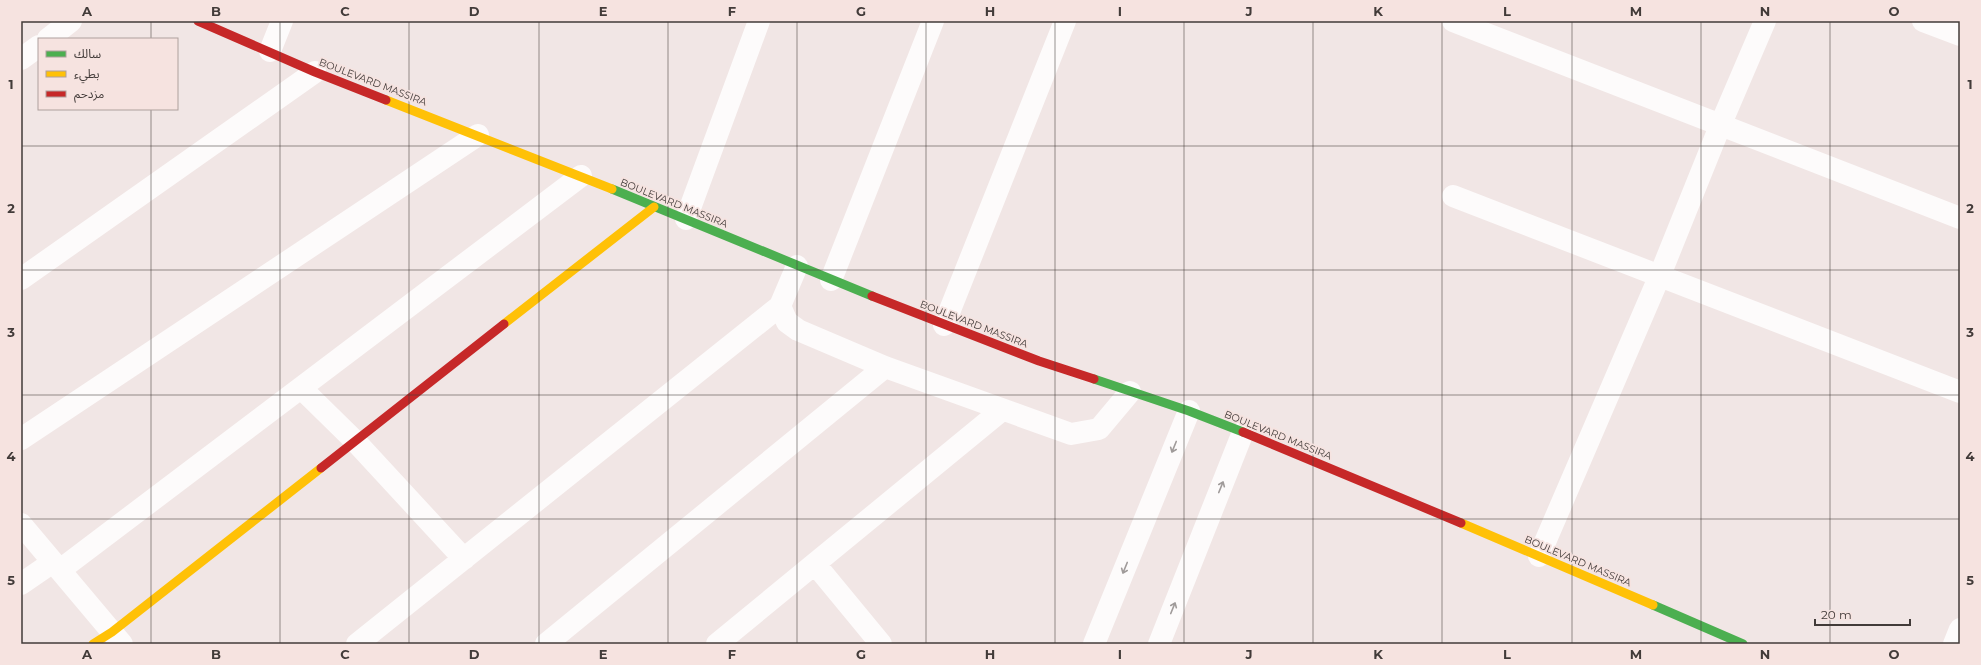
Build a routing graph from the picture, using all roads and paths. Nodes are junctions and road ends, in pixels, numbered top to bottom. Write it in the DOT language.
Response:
graph roads {
  1 [pos="71,21"];
  2 [pos="198,21"];
  3 [pos="282,21"];
  4 [pos="759,21"];
  5 [pos="933,21"];
  6 [pos="1065,21"];
  7 [pos="1453,21"];
  8 [pos="1766,21"];
  9 [pos="1935,23"];
  10 [pos="1960,35"];
  11 [pos="49,38"];
  12 [pos="38,47"];
  13 [pos="270,52"];
  14 [pos="21,60"];
  15 [pos="315,72"];
  16 [pos="1720,126"];
  17 [pos="478,135"];
  18 [pos="581,176"];
  19 [pos="1453,196"];
  20 [pos="654,207"];
  21 [pos="1960,218"];
  22 [pos="686,219"];
  23 [pos="797,266"];
  24 [pos="1660,275"];
  25 [pos="21,278"];
  26 [pos="831,280"];
  27 [pos="780,306"];
  28 [pos="944,325"];
  29 [pos="885,367"];
  30 [pos="301,388"];
  31 [pos="1130,392"];
  32 [pos="1960,392"];
  33 [pos="1002,410"];
  34 [pos="1189,411"];
  35 [pos="1243,432"];
  36 [pos="21,439"];
  37 [pos="356,441"];
  38 [pos="21,524"];
  39 [pos="1539,556"];
  40 [pos="464,559"];
  41 [pos="815,564"];
  42 [pos="57,566"];
  43 [pos="21,584"];
  44 [pos="1960,629"];
  45 [pos="117,638"];
  46 [pos="93,644"];
  47 [pos="358,644"];
  48 [pos="546,644"];
  49 [pos="717,644"];
  50 [pos="881,644"];
  51 [pos="1094,644"];
  52 [pos="1159,644"];
  53 [pos="1744,644"];
  54 [pos="1954,644"];
  1 -- 11 [label="street"];
  2 -- 13 [label="main road, BOULEVARD MASSIRA"];
  3 -- 13 [label="street"];
  4 -- 22 [label="street"];
  5 -- 26 [label="street"];
  6 -- 28 [label="street"];
  7 -- 16 [label="street"];
  8 -- 16 [label="street"];
  9 -- 10 [label="street"];
  12 -- 14 [label="street"];
  13 -- 15 [label="main road, BOULEVARD MASSIRA"];
  15 -- 17 [label="main road, BOULEVARD MASSIRA"];
  15 -- 25 [label="street"];
  16 -- 21 [label="street"];
  16 -- 24 [label="street"];
  17 -- 18 [label="main road, BOULEVARD MASSIRA"];
  17 -- 36 [label="street"];
  18 -- 20 [label="main road, BOULEVARD MASSIRA"];
  18 -- 30 [label="street"];
  19 -- 24 [label="street"];
  20 -- 22 [label="main road, BOULEVARD MASSIRA"];
  20 -- 37 [label="main road"];
  22 -- 23 [label="main road, BOULEVARD MASSIRA"];
  23 -- 26 [label="main road, BOULEVARD MASSIRA"];
  23 -- 27 [label="street"];
  24 -- 32 [label="street"];
  24 -- 39 [label="street"];
  26 -- 28 [label="main road, BOULEVARD MASSIRA"];
  27 -- 29 [label="street"];
  27 -- 40 [label="street"];
  28 -- 31 [label="main road, BOULEVARD MASSIRA"];
  29 -- 33 [label="street"];
  29 -- 48 [label="street"];
  30 -- 37 [label="street"];
  30 -- 42 [label="street"];
  31 -- 33 [label="street"];
  31 -- 34 [label="main road, BOULEVARD MASSIRA"];
  33 -- 41 [label="street"];
  34 -- 35 [label="main road, BOULEVARD MASSIRA"];
  34 -- 51 [label="street, one-way"];
  35 -- 39 [label="main road, BOULEVARD MASSIRA"];
  52 -- 35 [label="street, one-way"];
  37 -- 40 [label="street"];
  37 -- 45 [label="main road"];
  38 -- 42 [label="street"];
  39 -- 53 [label="main road, BOULEVARD MASSIRA"];
  40 -- 47 [label="street"];
  41 -- 49 [label="street"];
  41 -- 50 [label="street"];
  42 -- 43 [label="street"];
  42 -- 45 [label="street"];
  44 -- 54 [label="street"];
  45 -- 46 [label="main road"];
}
